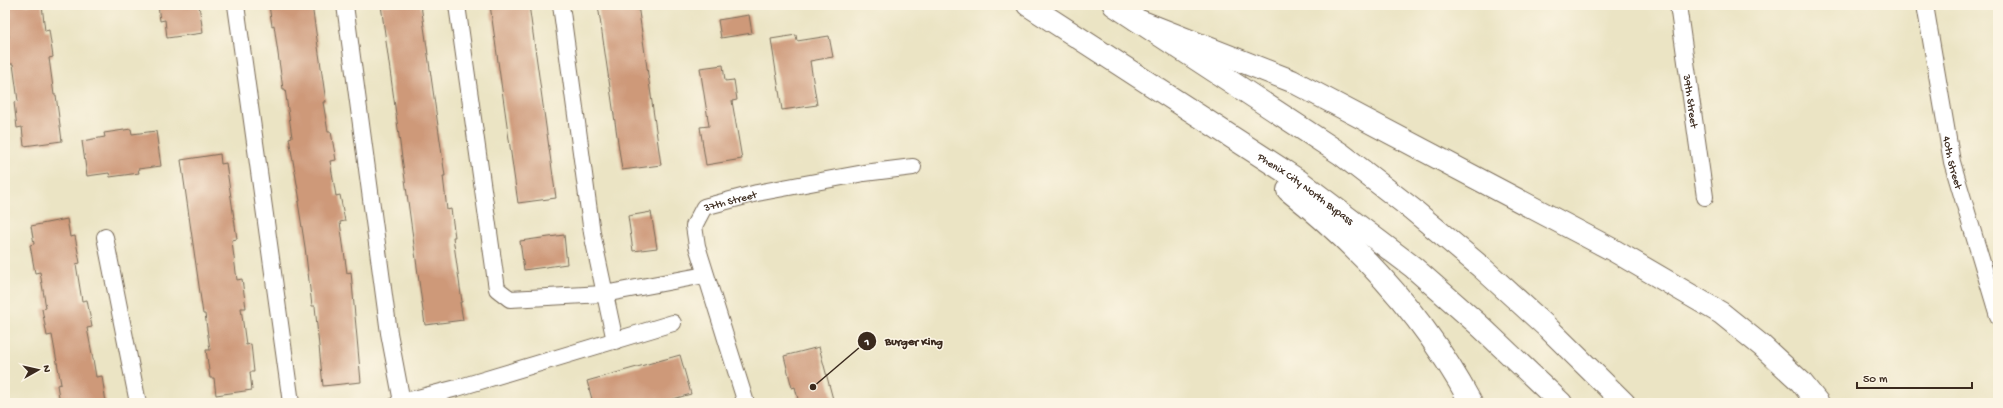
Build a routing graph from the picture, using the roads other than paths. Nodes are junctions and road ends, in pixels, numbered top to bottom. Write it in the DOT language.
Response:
graph roads {
  1 [pos="236,5"];
  2 [pos="345,5"];
  3 [pos="457,5"];
  4 [pos="560,5"];
  5 [pos="1028,5"];
  6 [pos="1114,5"];
  7 [pos="1678,5"];
  8 [pos="1925,5"];
  9 [pos="1136,20"];
  10 [pos="1168,95"];
  11 [pos="913,167"];
  12 [pos="1705,197"];
  13 [pos="106,237"];
  14 [pos="705,275"];
  15 [pos="604,294"];
  16 [pos="1998,316"];
  17 [pos="673,323"];
  18 [pos="615,341"];
  19 [pos="400,402"];
  20 [pos="138,403"];
  21 [pos="291,403"];
  22 [pos="746,403"];
  23 [pos="1471,403"];
  24 [pos="1561,403"];
  25 [pos="1624,403"];
  26 [pos="1818,403"];
  1 -- 21 [label="street"];
  2 -- 19 [label="street"];
  3 -- 15 [label="street"];
  4 -- 15 [label="street"];
  5 -- 10 [label="highway, Phenix City North Bypass"];
  6 -- 9 [label="highway"];
  7 -- 12 [label="street, 39th Street"];
  8 -- 16 [label="street, 40th Street"];
  9 -- 25 [label="highway"];
  9 -- 26 [label="highway"];
  10 -- 23 [label="highway"];
  10 -- 24 [label="highway, Phenix City North Bypass"];
  11 -- 14 [label="street, 37th Street"];
  13 -- 20 [label="street"];
  14 -- 15 [label="street"];
  14 -- 22 [label="street, 37th Street"];
  15 -- 18 [label="street"];
  17 -- 18 [label="street"];
  18 -- 19 [label="street"];
}
